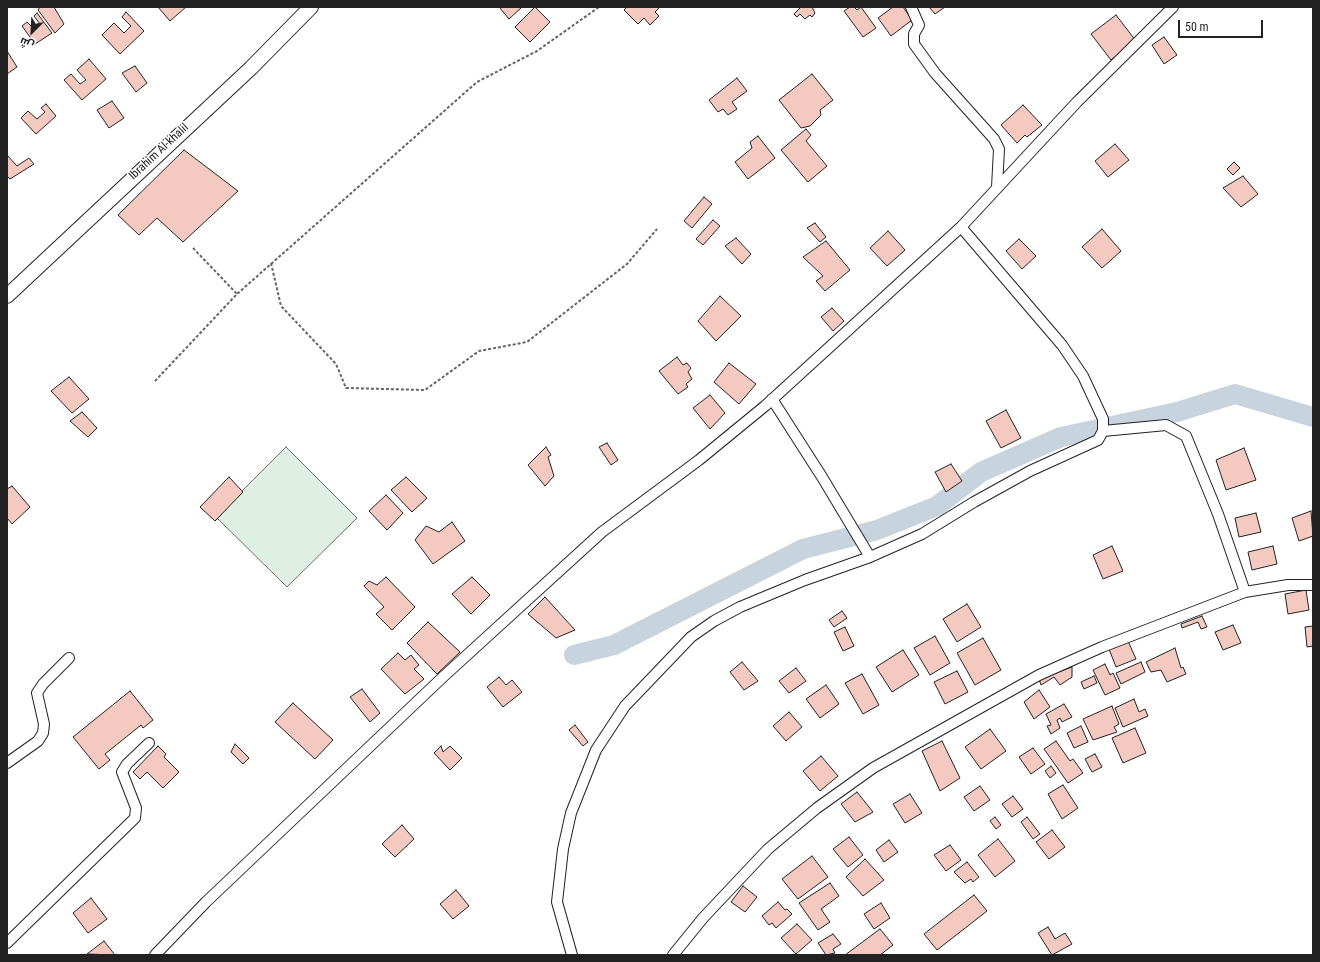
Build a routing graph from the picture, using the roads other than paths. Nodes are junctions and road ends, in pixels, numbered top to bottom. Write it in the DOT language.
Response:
graph roads {
  1 [pos="311,7"];
  2 [pos="911,7"];
  3 [pos="1173,7"];
  4 [pos="997,187"];
  5 [pos="961,226"];
  6 [pos="7,296"];
  7 [pos="772,399"];
  8 [pos="1103,431"];
  9 [pos="870,557"];
  10 [pos="1313,584"];
  11 [pos="1245,592"];
  12 [pos="69,658"];
  13 [pos="149,743"];
  14 [pos="7,763"];
  15 [pos="7,943"];
  16 [pos="155,955"];
  17 [pos="572,955"];
  18 [pos="673,955"];
  1 -- 6 [label="street, Ibrahim Al-khalil"];
  2 -- 4 [label="street"];
  3 -- 4 [label="street"];
  4 -- 5 [label="street"];
  5 -- 7 [label="street"];
  5 -- 8 [label="street"];
  7 -- 9 [label="street"];
  7 -- 16 [label="street"];
  8 -- 9 [label="street"];
  8 -- 11 [label="street"];
  9 -- 17 [label="street"];
  10 -- 11 [label="street"];
  11 -- 18 [label="street"];
  12 -- 14 [label="street"];
  13 -- 15 [label="street"];
}
